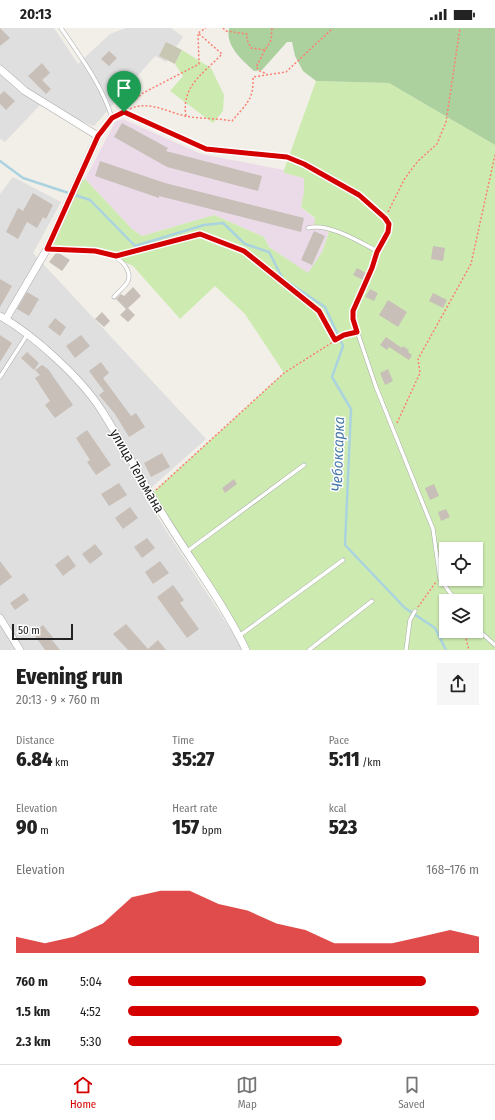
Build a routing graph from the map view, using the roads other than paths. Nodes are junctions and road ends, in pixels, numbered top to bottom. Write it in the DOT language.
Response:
graph roads {
  1 [pos="61,28"];
  2 [pos="0,69"];
  3 [pos="112,118"];
  4 [pos="98,136"];
  5 [pos="308,228"];
  6 [pos="47,249"];
  7 [pos="377,252"];
  8 [pos="114,297"];
  9 [pos="3,318"];
  10 [pos="28,335"];
  11 [pos="0,377"];
  12 [pos="304,465"];
  13 [pos="186,552"];
  14 [pos="343,560"];
  15 [pos="451,594"];
  16 [pos="372,601"];
  17 [pos="415,611"];
  18 [pos="0,618"];
  19 [pos="483,634"];
  20 [pos="239,636"];
  21 [pos="495,645"];
  22 [pos="20,650"];
  23 [pos="246,650"];
  24 [pos="309,650"];
  25 [pos="406,650"];
  1 -- 3 [label="lane"];
  2 -- 4 [label="street"];
  3 -- 4 [label="lane"];
  3 -- 7 [label="lane"];
  4 -- 6 [label="street"];
  5 -- 7 [label="lane"];
  6 -- 8 [label="lane"];
  6 -- 9 [label="street"];
  7 -- 15 [label="lane"];
  9 -- 10 [label="street, улица Тельмана"];
  10 -- 11 [label="lane"];
  10 -- 13 [label="street, улица Тельмана"];
  12 -- 13 [label="lane"];
  13 -- 20 [label="street, улица Тельмана"];
  14 -- 20 [label="lane"];
  16 -- 24 [label="lane"];
  17 -- 25 [label="lane"];
  18 -- 22 [label="street"];
  19 -- 21 [label="lane"];
  20 -- 23 [label="street, улица Тельмана"];
}
